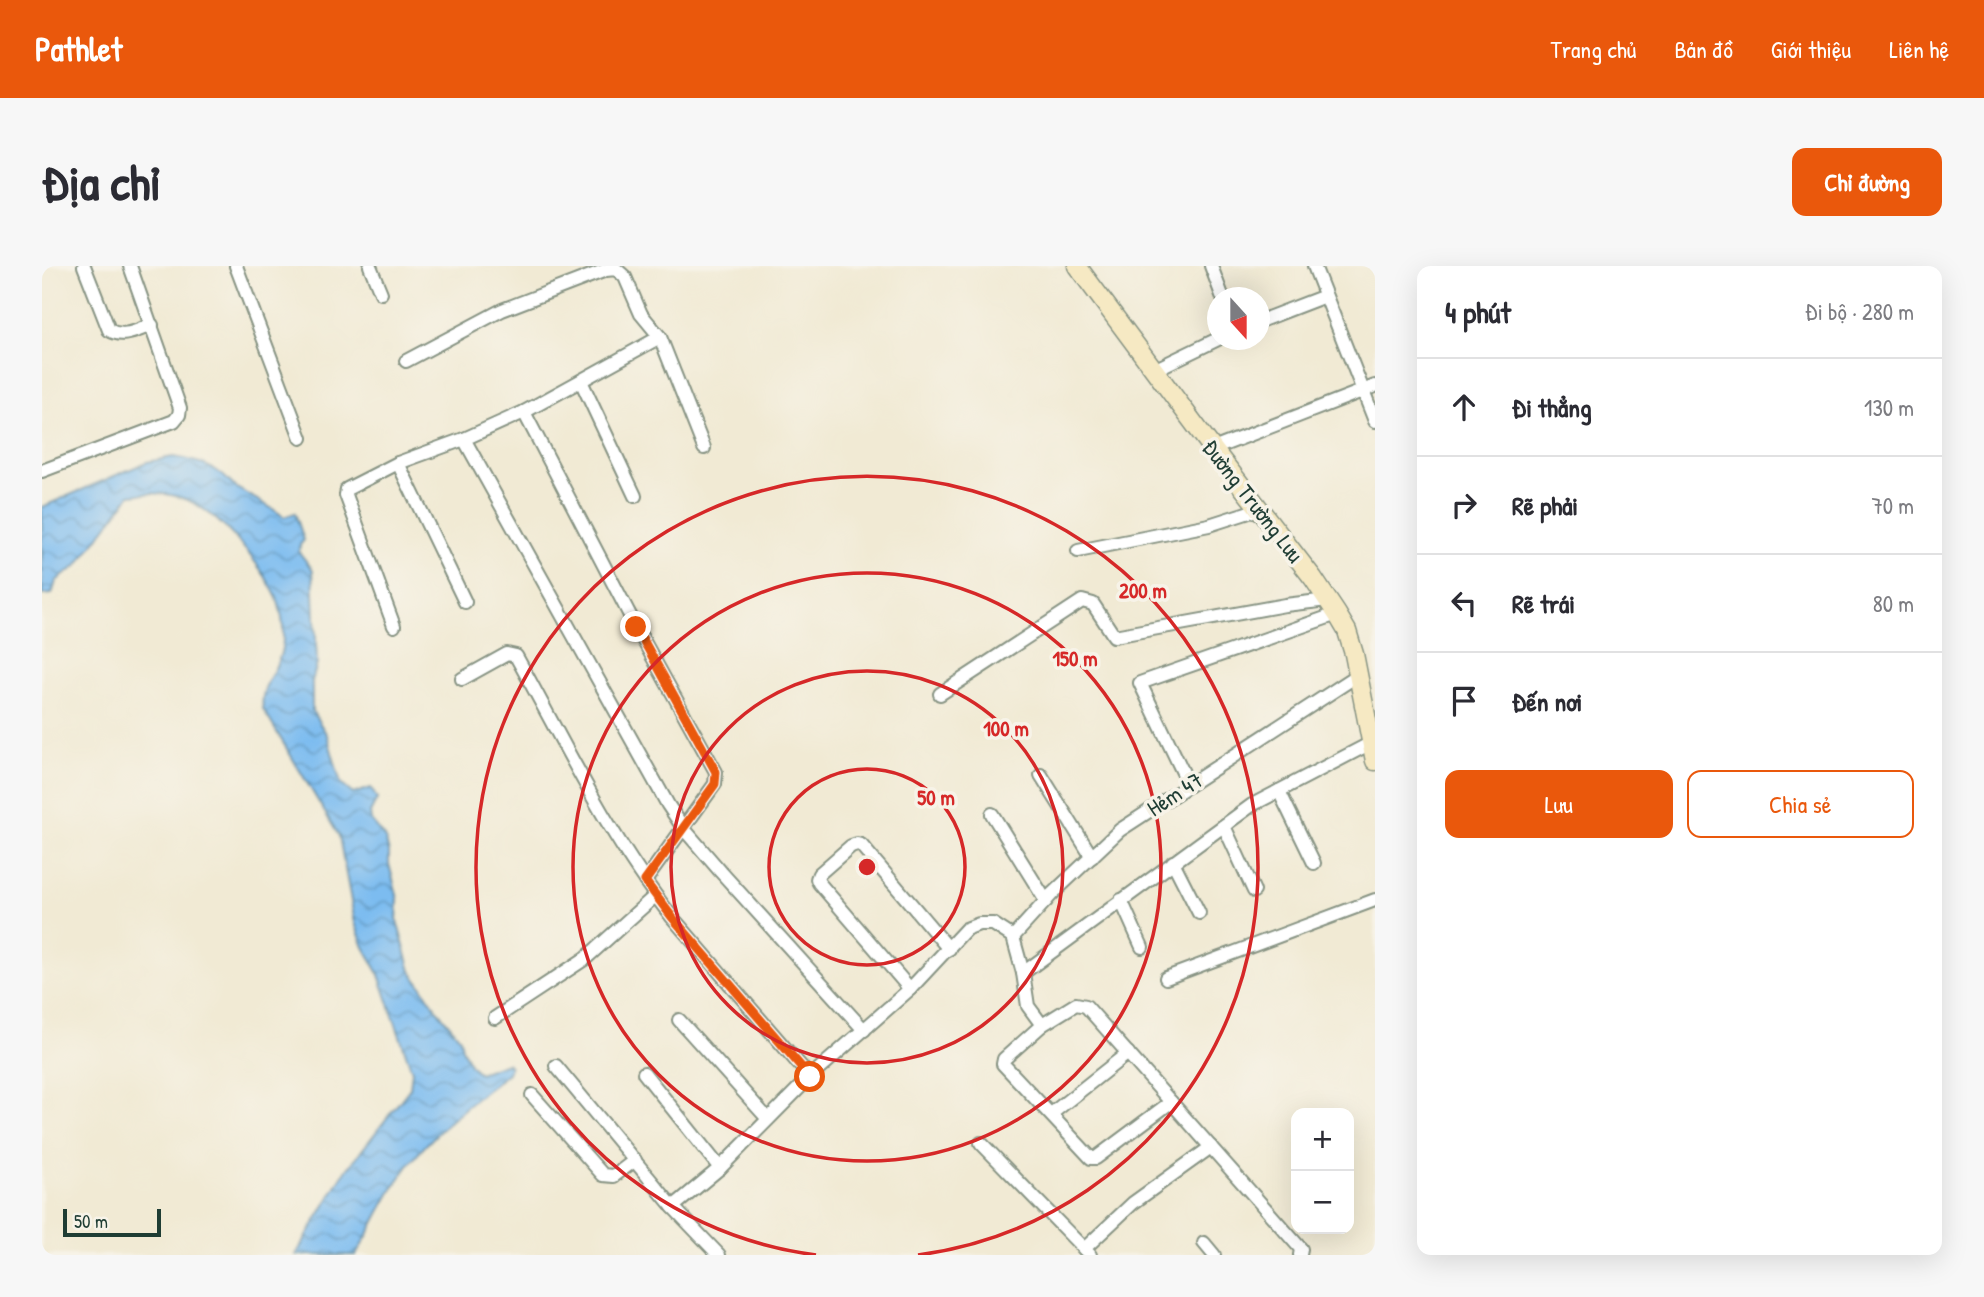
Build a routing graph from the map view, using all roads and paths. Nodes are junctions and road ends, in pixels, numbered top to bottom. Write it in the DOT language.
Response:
graph roads {
  1 [pos="84,266"];
  2 [pos="130,266"];
  3 [pos="236,266"];
  4 [pos="370,266"];
  5 [pos="1077,266"];
  6 [pos="1211,266"];
  7 [pos="1314,266"];
  8 [pos="1219,287"];
  9 [pos="381,293"];
  10 [pos="1325,296"];
  11 [pos="1270,317"];
  12 [pos="152,325"];
  13 [pos="660,337"];
  14 [pos="1207,344"];
  15 [pos="406,361"];
  16 [pos="1154,370"];
  17 [pos="581,381"];
  18 [pos="1369,388"];
  19 [pos="524,412"];
  20 [pos="1375,421"];
  21 [pos="301,438"];
  22 [pos="464,439"];
  23 [pos="704,448"];
  24 [pos="1213,449"];
  25 [pos="398,463"];
  26 [pos="44,466"];
  27 [pos="635,496"];
  28 [pos="1259,509"];
  29 [pos="1078,551"];
  30 [pos="464,602"];
  31 [pos="1332,607"];
  32 [pos="394,626"];
  33 [pos="1358,675"];
  34 [pos="462,679"];
  35 [pos="940,694"];
  36 [pos="1373,752"];
  37 [pos="1041,775"];
  38 [pos="1189,785"];
  39 [pos="1279,792"];
  40 [pos="992,814"];
  41 [pos="1224,826"];
  42 [pos="684,829"];
  43 [pos="1092,857"];
  44 [pos="1173,862"];
  45 [pos="1314,863"];
  46 [pos="645,881"];
  47 [pos="1254,891"];
  48 [pos="657,899"];
  49 [pos="1121,900"];
  50 [pos="1375,900"];
  51 [pos="1046,901"];
  52 [pos="1199,913"];
  53 [pos="1013,937"];
  54 [pos="1142,947"];
  55 [pos="949,949"];
  56 [pos="1023,973"];
  57 [pos="1166,978"];
  58 [pos="910,989"];
  59 [pos="495,1018"];
  60 [pos="680,1020"];
  61 [pos="1042,1025"];
  62 [pos="863,1030"];
  63 [pos="1128,1053"];
  64 [pos="556,1066"];
  65 [pos="644,1073"];
  66 [pos="810,1077"];
  67 [pos="532,1095"];
  68 [pos="1171,1102"];
  69 [pos="1051,1114"];
  70 [pos="768,1119"];
  71 [pos="981,1143"];
  72 [pos="1210,1147"];
  73 [pos="635,1160"];
  74 [pos="720,1168"];
  75 [pos="673,1207"];
  76 [pos="1204,1243"];
  77 [pos="1087,1252"];
  78 [pos="719,1255"];
  79 [pos="1214,1255"];
  80 [pos="1300,1255"];
  1 -- 12 [label="street"];
  2 -- 12 [label="street"];
  3 -- 21 [label="street"];
  4 -- 9 [label="street"];
  5 -- 16 [label="street, Đường Trường Lưu"];
  6 -- 8 [label="street"];
  7 -- 10 [label="street"];
  10 -- 11 [label="street"];
  10 -- 18 [label="street"];
  12 -- 26 [label="street"];
  13 -- 15 [label="street"];
  13 -- 17 [label="street"];
  13 -- 23 [label="street"];
  14 -- 16 [label="street"];
  16 -- 24 [label="street, Đường Trường Lưu"];
  17 -- 19 [label="street"];
  17 -- 27 [label="street"];
  18 -- 20 [label="street"];
  18 -- 24 [label="street"];
  19 -- 22 [label="street"];
  19 -- 42 [label="street"];
  22 -- 25 [label="street"];
  22 -- 42 [label="street"];
  24 -- 28 [label="street, Đường Trường Lưu"];
  25 -- 30 [label="street"];
  25 -- 32 [label="street"];
  28 -- 29 [label="street"];
  28 -- 31 [label="street, Đường Trường Lưu"];
  31 -- 33 [label="street, Đường Trường Lưu"];
  31 -- 35 [label="street"];
  31 -- 38 [label="street"];
  33 -- 36 [label="street, Đường Trường Lưu"];
  33 -- 38 [label="street, Hẻm 47"];
  34 -- 46 [label="street"];
  36 -- 39 [label="street"];
  37 -- 43 [label="street"];
  38 -- 43 [label="street, Hẻm 47"];
  39 -- 41 [label="street"];
  39 -- 45 [label="street"];
  40 -- 51 [label="street"];
  41 -- 44 [label="street"];
  41 -- 47 [label="street"];
  42 -- 46 [label="street"];
  42 -- 62 [label="street"];
  43 -- 51 [label="street, Hẻm 47"];
  44 -- 49 [label="street"];
  44 -- 52 [label="street"];
  46 -- 48 [label="street"];
  48 -- 59 [label="street"];
  48 -- 66 [label="street"];
  49 -- 54 [label="street"];
  49 -- 56 [label="street"];
  50 -- 57 [label="street"];
  51 -- 53 [label="street, Hẻm 47"];
  53 -- 55 [label="street"];
  53 -- 56 [label="street"];
  55 -- 58 [label="street"];
  55 -- 58 [label="street"];
  56 -- 61 [label="street"];
  58 -- 62 [label="street"];
  60 -- 70 [label="street"];
  61 -- 63 [label="street"];
  61 -- 69 [label="street"];
  62 -- 66 [label="street"];
  63 -- 68 [label="street"];
  63 -- 69 [label="street"];
  64 -- 73 [label="street"];
  65 -- 74 [label="street"];
  66 -- 70 [label="street"];
  67 -- 73 [label="street"];
  68 -- 69 [label="street"];
  68 -- 72 [label="street"];
  70 -- 74 [label="street"];
  71 -- 77 [label="street"];
  72 -- 77 [label="street"];
  72 -- 80 [label="street"];
  73 -- 75 [label="street"];
  74 -- 75 [label="street"];
  75 -- 78 [label="street"];
  76 -- 79 [label="street"];
}
